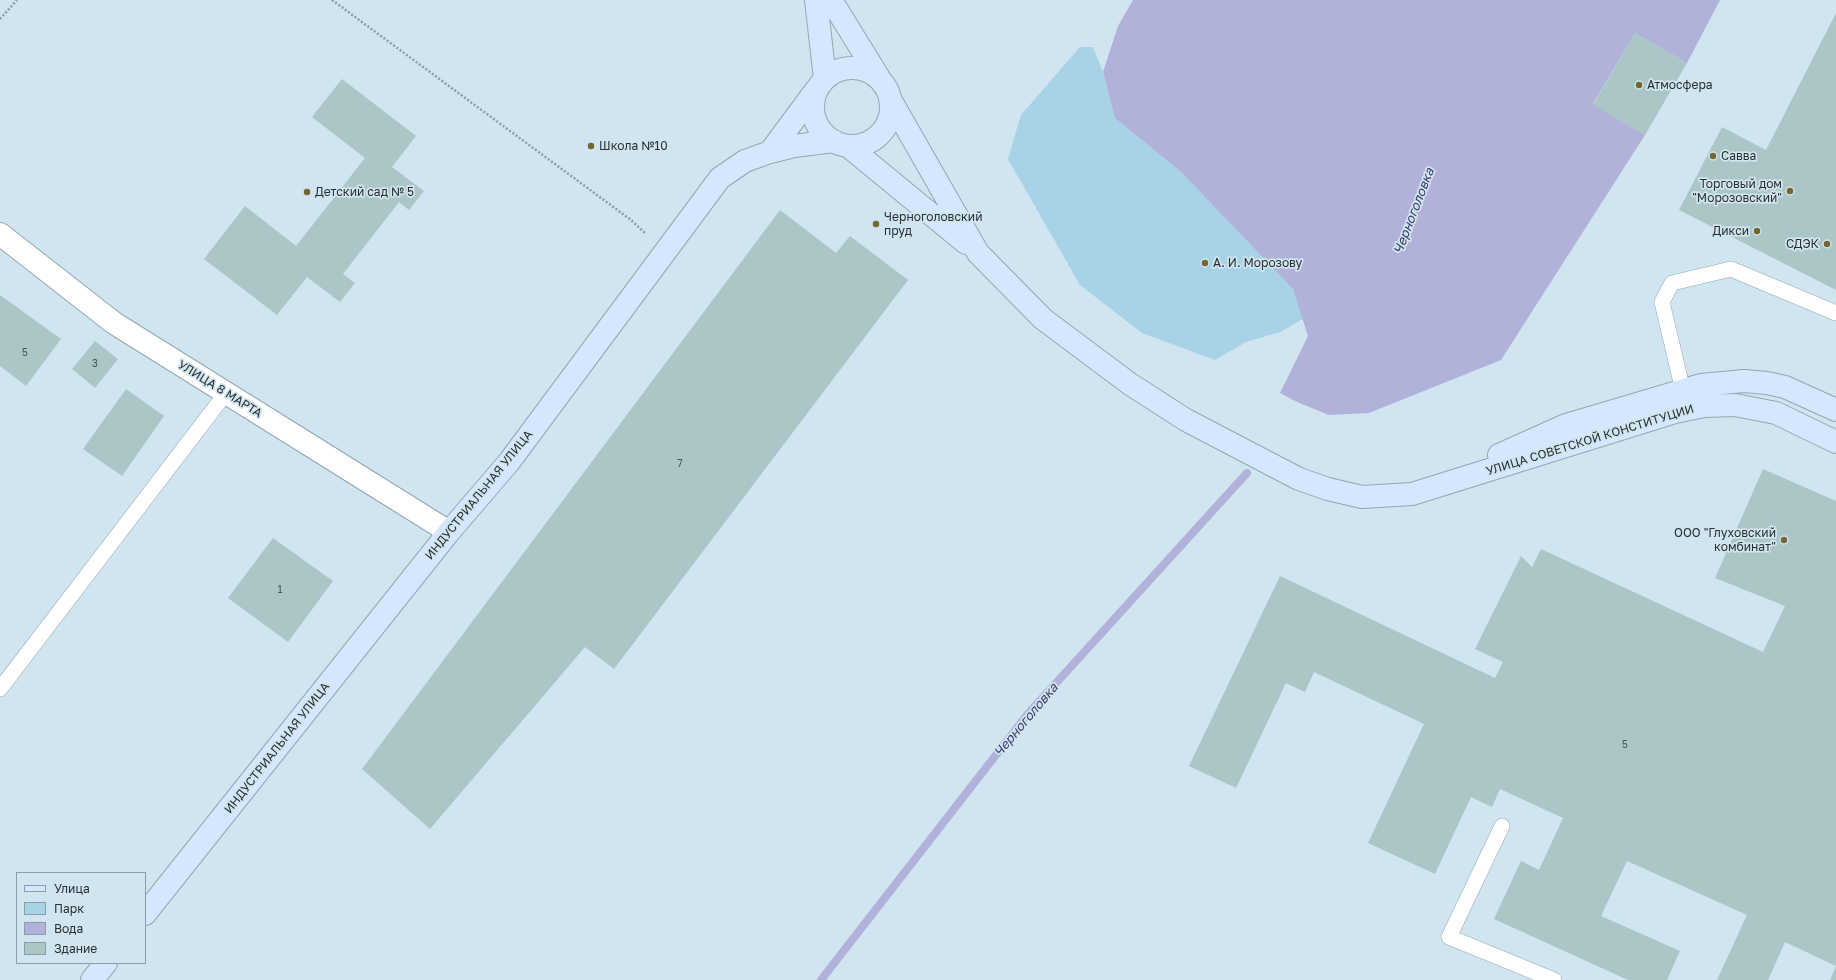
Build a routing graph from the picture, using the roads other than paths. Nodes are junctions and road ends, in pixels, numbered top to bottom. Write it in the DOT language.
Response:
graph roads {
  1 [pos="816,0"];
  2 [pos="831,0"];
  3 [pos="822,83"];
  4 [pos="886,91"];
  5 [pos="841,144"];
  6 [pos="770,152"];
  7 [pos="0,234"];
  8 [pos="978,252"];
  9 [pos="1836,313"];
  10 [pos="1683,391"];
  11 [pos="226,393"];
  12 [pos="1836,410"];
  13 [pos="1836,442"];
  14 [pos="1412,494"];
  15 [pos="449,532"];
  16 [pos="0,689"];
  17 [pos="1502,826"];
  18 [pos="146,913"];
  19 [pos="105,964"];
  20 [pos="92,980"];
  21 [pos="1554,980"];
  1 -- 3 [label="street"];
  2 -- 4 [label="street, УЛИЦА СОВЕТСКОЙ КОНСТИТУЦИИ"];
  3 -- 4 [label="street"];
  3 -- 5 [label="street"];
  3 -- 6 [label="street"];
  4 -- 5 [label="street"];
  4 -- 8 [label="street, УЛИЦА СОВЕТСКОЙ КОНСТИТУЦИИ"];
  5 -- 6 [label="street, ИНДУСТРИАЛЬНАЯ УЛИЦА"];
  5 -- 8 [label="street"];
  6 -- 15 [label="street, ИНДУСТРИАЛЬНАЯ УЛИЦА"];
  7 -- 11 [label="street, УЛИЦА 8 МАРТА"];
  8 -- 14 [label="street, УЛИЦА СОВЕТСКОЙ КОНСТИТУЦИИ"];
  9 -- 10 [label="lane"];
  10 -- 12 [label="street, УЛИЦА СОВЕТСКОЙ КОНСТИТУЦИИ"];
  10 -- 14 [label="street, УЛИЦА СОВЕТСКОЙ КОНСТИТУЦИИ"];
  11 -- 15 [label="street, УЛИЦА 8 МАРТА"];
  11 -- 16 [label="lane"];
  13 -- 14 [label="street, УЛИЦА СОВЕТСКОЙ КОНСТИТУЦИИ"];
  15 -- 18 [label="street, ИНДУСТРИАЛЬНАЯ УЛИЦА"];
  17 -- 21 [label="lane"];
  19 -- 20 [label="street"];
}
